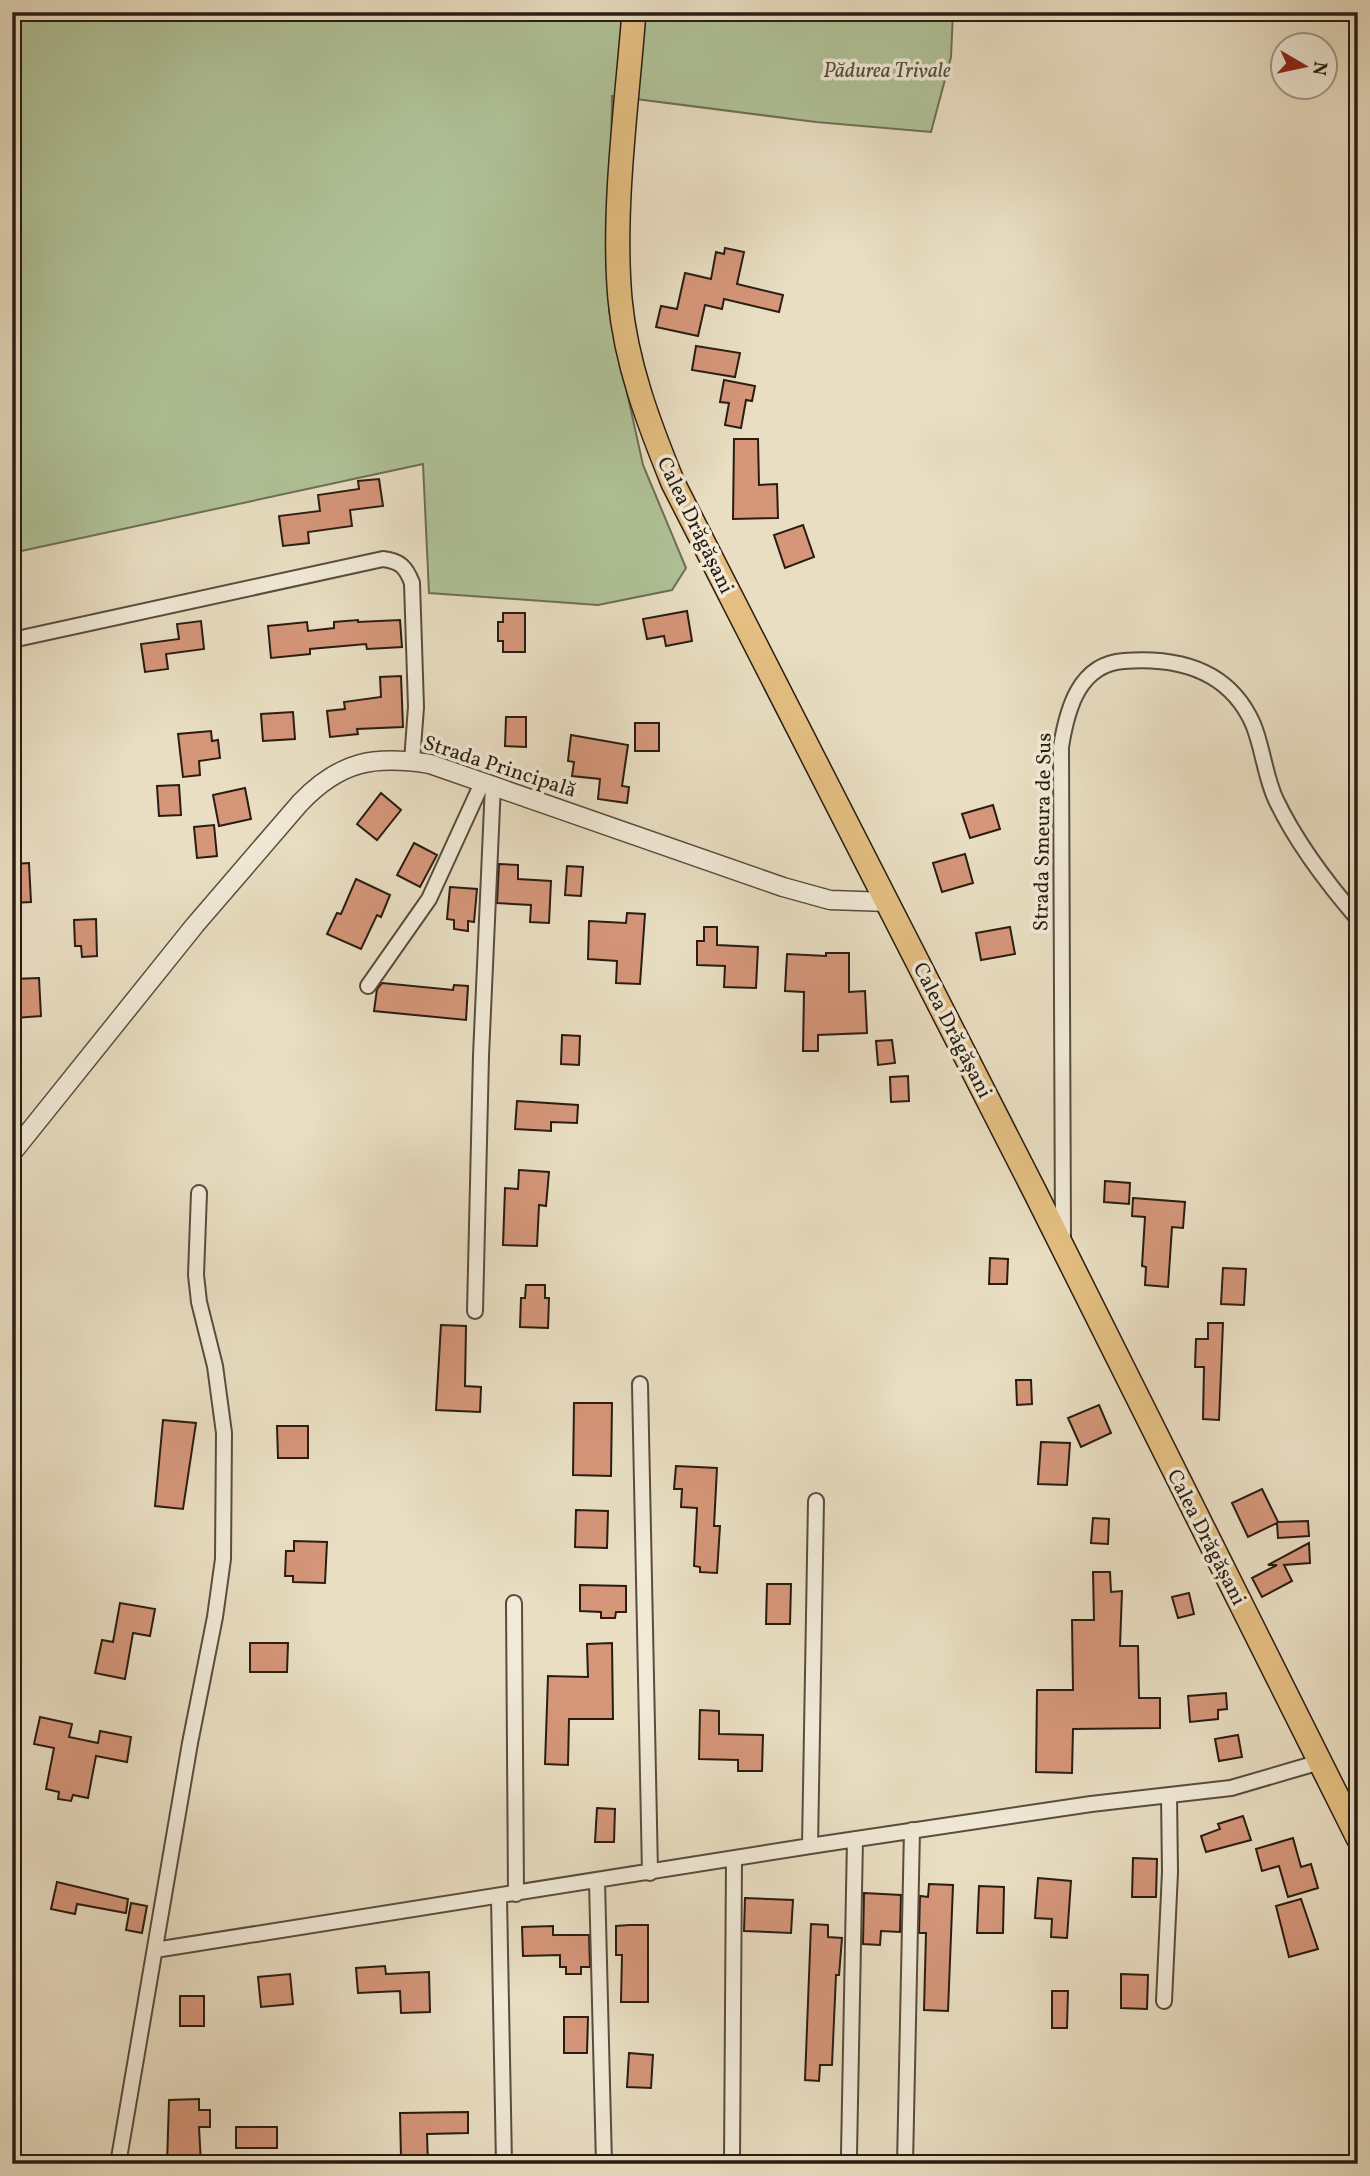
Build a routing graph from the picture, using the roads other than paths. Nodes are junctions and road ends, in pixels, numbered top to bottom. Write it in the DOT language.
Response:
graph roads {
  1 [pos="634,12"];
  2 [pos="12,640"];
  3 [pos="412,761"];
  4 [pos="488,783"];
  5 [pos="888,902"];
  6 [pos="1358,919"];
  7 [pos="368,986"];
  8 [pos="15,1141"];
  9 [pos="199,1193"];
  10 [pos="1062,1247"];
  11 [pos="475,1311"];
  12 [pos="640,1384"];
  13 [pos="816,1501"];
  14 [pos="514,1603"];
  15 [pos="1320,1762"];
  16 [pos="1169,1795"];
  17 [pos="912,1830"];
  18 [pos="1358,1838"];
  19 [pos="855,1839"];
  20 [pos="810,1846"];
  21 [pos="734,1858"];
  22 [pos="650,1873"];
  23 [pos="597,1881"];
  24 [pos="516,1894"];
  25 [pos="499,1897"];
  26 [pos="155,1950"];
  27 [pos="1164,2001"];
  28 [pos="849,2154"];
  29 [pos="118,2164"];
  30 [pos="504,2164"];
  31 [pos="604,2164"];
  32 [pos="732,2164"];
  33 [pos="905,2164"];
  1 -- 5 [label="main road, Calea Drăgășani"];
  2 -- 3 [label="street"];
  3 -- 4 [label="street, Strada Principală"];
  3 -- 8 [label="street, Strada Principală"];
  4 -- 5 [label="street, Strada Principală"];
  4 -- 7 [label="street"];
  4 -- 11 [label="street"];
  5 -- 10 [label="main road, Calea Drăgășani"];
  6 -- 10 [label="street, Strada Smeura de Sus"];
  9 -- 26 [label="street"];
  10 -- 15 [label="main road, Calea Drăgășani"];
  12 -- 22 [label="street"];
  13 -- 20 [label="street"];
  14 -- 24 [label="street"];
  15 -- 16 [label="street"];
  15 -- 18 [label="main road, Calea Drăgășani"];
  16 -- 17 [label="street"];
  16 -- 27 [label="street"];
  17 -- 19 [label="street"];
  17 -- 33 [label="street"];
  19 -- 20 [label="street"];
  19 -- 28 [label="street"];
  20 -- 21 [label="street"];
  21 -- 22 [label="street"];
  21 -- 32 [label="street"];
  22 -- 23 [label="street"];
  23 -- 24 [label="street"];
  23 -- 31 [label="street"];
  24 -- 25 [label="street"];
  25 -- 26 [label="street"];
  25 -- 30 [label="street"];
  26 -- 29 [label="street"];
}
